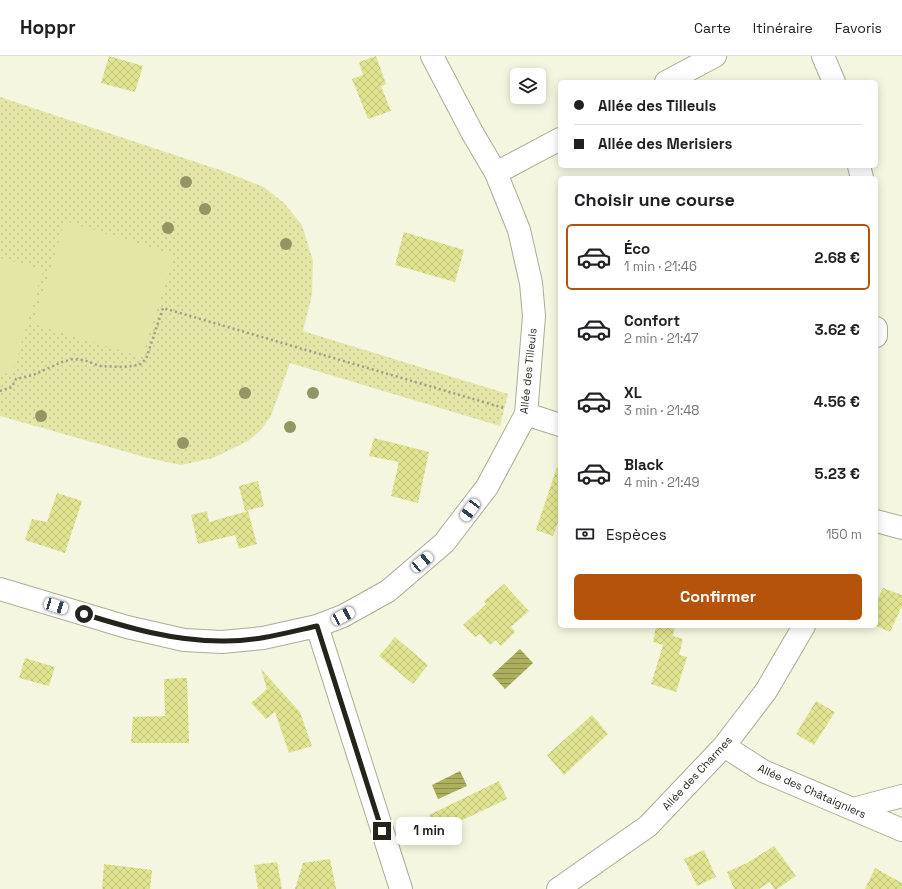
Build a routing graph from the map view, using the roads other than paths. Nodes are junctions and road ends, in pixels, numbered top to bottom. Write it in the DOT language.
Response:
graph roads {
  1 [pos="432,56"];
  2 [pos="715,56"];
  3 [pos="823,56"];
  4 [pos="670,80"];
  5 [pos="833,80"];
  6 [pos="558,140"];
  7 [pos="496,173"];
  8 [pos="526,414"];
  9 [pos="558,424"];
  10 [pos="878,522"];
  11 [pos="902,528"];
  12 [pos="0,589"];
  13 [pos="317,626"];
  14 [pos="803,628"];
  15 [pos="724,746"];
  16 [pos="902,796"];
  17 [pos="853,809"];
  18 [pos="902,830"];
  19 [pos="401,889"];
  20 [pos="558,889"];
  1 -- 7 [label="street, Allée des Tilleuls"];
  2 -- 4 [label="street"];
  3 -- 5 [label="street"];
  6 -- 7 [label="street"];
  7 -- 8 [label="street, Allée des Tilleuls"];
  8 -- 9 [label="street"];
  8 -- 13 [label="street, Allée des Tilleuls"];
  10 -- 11 [label="street"];
  12 -- 13 [label="street, Allée des Tilleuls"];
  13 -- 19 [label="street"];
  14 -- 15 [label="street, Allée des Charmes"];
  15 -- 17 [label="street, Allée des Châtaigniers"];
  15 -- 20 [label="street, Allée des Charmes"];
  16 -- 17 [label="street"];
  17 -- 18 [label="street, Allée des Châtaigniers"];
}
